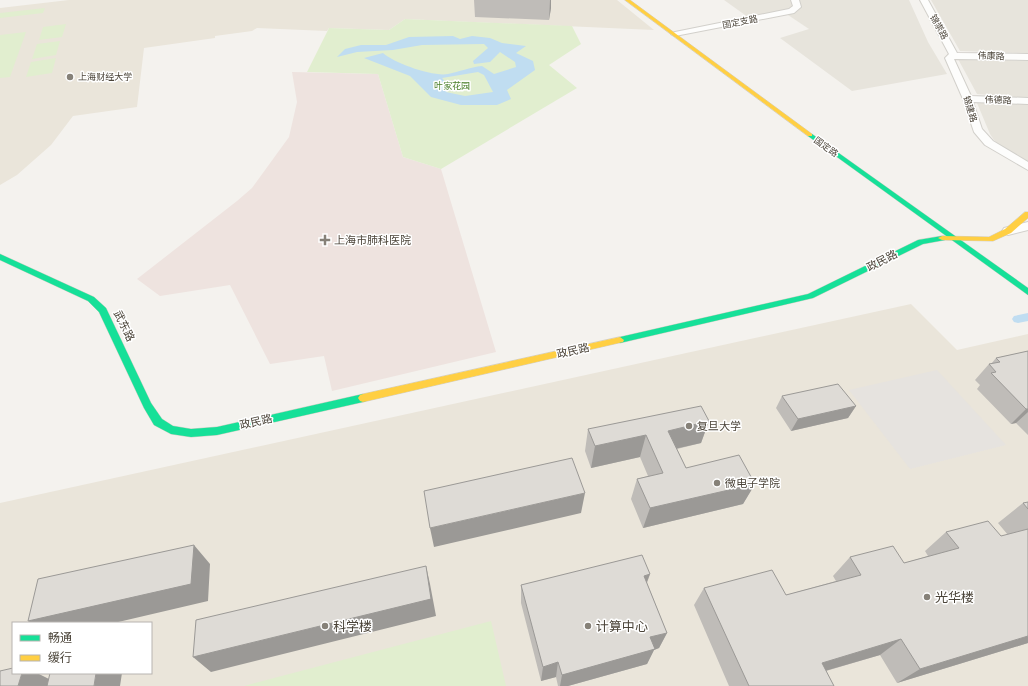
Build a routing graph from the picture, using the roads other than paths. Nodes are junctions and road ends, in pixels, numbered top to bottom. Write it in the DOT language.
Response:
graph roads {
  1 [pos="627,0"];
  2 [pos="633,0"];
  3 [pos="795,0"];
  4 [pos="924,0"];
  5 [pos="677,33"];
  6 [pos="954,55"];
  7 [pos="1028,57"];
  8 [pos="968,99"];
  9 [pos="1028,101"];
  10 [pos="1028,167"];
  11 [pos="1028,214"];
  12 [pos="1028,226"];
  13 [pos="1008,230"];
  14 [pos="953,238"];
  15 [pos="964,239"];
  16 [pos="0,257"];
  17 [pos="1028,284"];
  18 [pos="1028,292"];
  19 [pos="171,430"];
  1 -- 5 [label="street, 国定路"];
  2 -- 5 [label="street, 国定路"];
  3 -- 5 [label="street, 国定支路"];
  4 -- 6 [label="street, 锦崇路"];
  5 -- 14 [label="street, 国定路"];
  5 -- 15 [label="street, 国定路"];
  6 -- 7 [label="street, 伟康路"];
  6 -- 8 [label="street, 锦建路"];
  8 -- 9 [label="street, 伟德路"];
  8 -- 10 [label="street, 锦建路"];
  11 -- 13 [label="street, 政民路"];
  12 -- 13 [label="street"];
  13 -- 15 [label="street, 政民路"];
  14 -- 15 [label="street, 政民路"];
  14 -- 18 [label="street, 国定路"];
  14 -- 19 [label="street, 政民路"];
  15 -- 17 [label="street, 国定路"];
  16 -- 19 [label="street, 武东路"];
}
